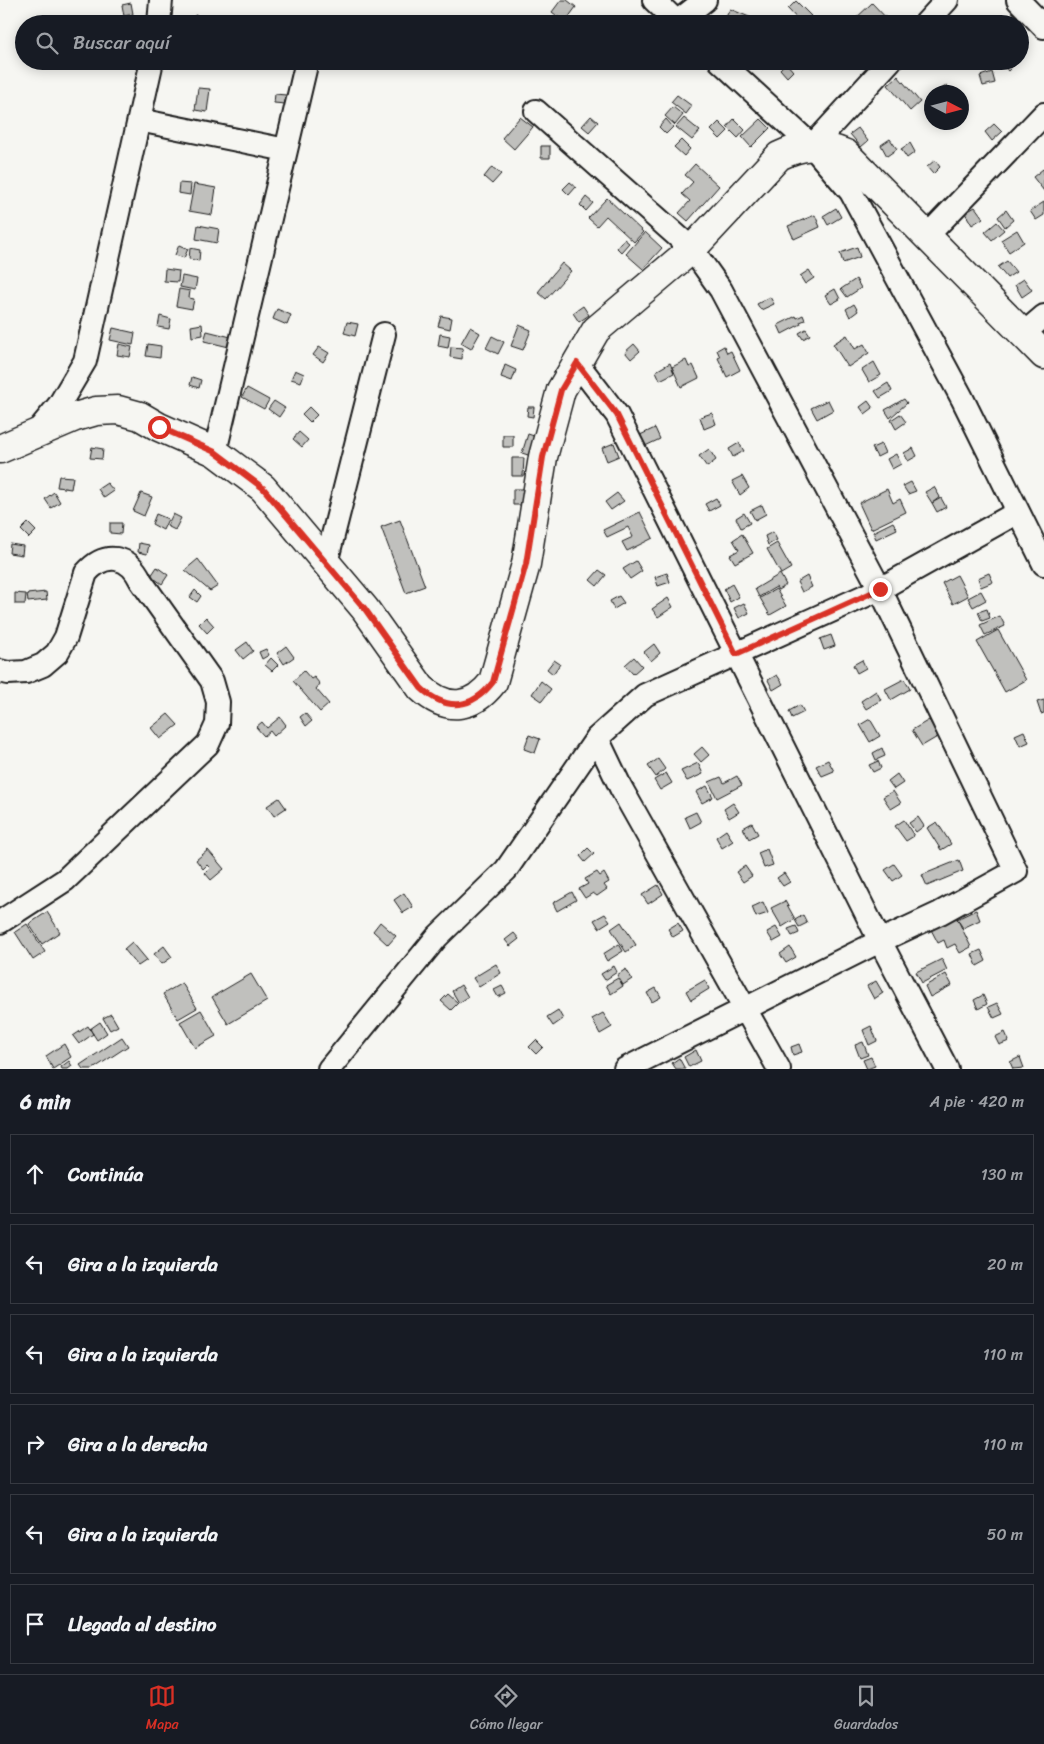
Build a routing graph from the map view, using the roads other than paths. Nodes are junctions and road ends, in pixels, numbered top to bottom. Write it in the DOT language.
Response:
graph roads {
  1 [pos="161,0"];
  2 [pos="654,0"];
  3 [pos="705,0"];
  4 [pos="947,0"];
  5 [pos="1018,0"];
  6 [pos="160,15"];
  7 [pos="670,15"];
  8 [pos="687,15"];
  9 [pos="933,15"];
  10 [pos="1044,27"];
  11 [pos="150,70"];
  12 [pos="305,70"];
  13 [pos="730,70"];
  14 [pos="882,70"];
  15 [pos="536,111"];
  16 [pos="1044,114"];
  17 [pos="139,120"];
  18 [pos="812,146"];
  19 [pos="286,150"];
  20 [pos="927,236"];
  21 [pos="692,250"];
  22 [pos="1044,316"];
  23 [pos="384,334"];
  24 [pos="1023,334"];
  25 [pos="1044,355"];
  26 [pos="577,363"];
  27 [pos="36,434"];
  28 [pos="0,449"];
  29 [pos="215,452"];
  30 [pos="1018,512"];
  31 [pos="326,563"];
  32 [pos="1044,564"];
  33 [pos="880,589"];
  34 [pos="736,654"];
  35 [pos="0,671"];
  36 [pos="597,738"];
  37 [pos="0,922"];
  38 [pos="880,941"];
  39 [pos="745,1009"];
  40 [pos="330,1069"];
  41 [pos="625,1069"];
  42 [pos="779,1069"];
  43 [pos="947,1069"];
  1 -- 6 [label="street"];
  2 -- 7 [label="street"];
  3 -- 8 [label="street"];
  4 -- 9 [label="street"];
  5 -- 10 [label="street"];
  11 -- 17 [label="street"];
  12 -- 19 [label="street"];
  13 -- 18 [label="street"];
  14 -- 18 [label="street"];
  15 -- 21 [label="street"];
  16 -- 20 [label="street"];
  17 -- 19 [label="street"];
  17 -- 27 [label="street"];
  18 -- 20 [label="street"];
  18 -- 21 [label="street"];
  18 -- 30 [label="street"];
  19 -- 29 [label="street"];
  20 -- 24 [label="street"];
  21 -- 26 [label="street"];
  21 -- 33 [label="street"];
  22 -- 24 [label="street"];
  23 -- 31 [label="street"];
  24 -- 25 [label="street"];
  26 -- 31 [label="street"];
  26 -- 34 [label="street"];
  27 -- 28 [label="street"];
  27 -- 29 [label="street"];
  29 -- 31 [label="street"];
  30 -- 32 [label="street"];
  30 -- 33 [label="street"];
  33 -- 34 [label="street"];
  33 -- 38 [label="street"];
  34 -- 36 [label="street"];
  34 -- 38 [label="street"];
  35 -- 37 [label="street"];
  36 -- 39 [label="street"];
  36 -- 40 [label="street"];
  38 -- 39 [label="street"];
  38 -- 43 [label="street"];
  39 -- 41 [label="street"];
  39 -- 42 [label="street"];
}
